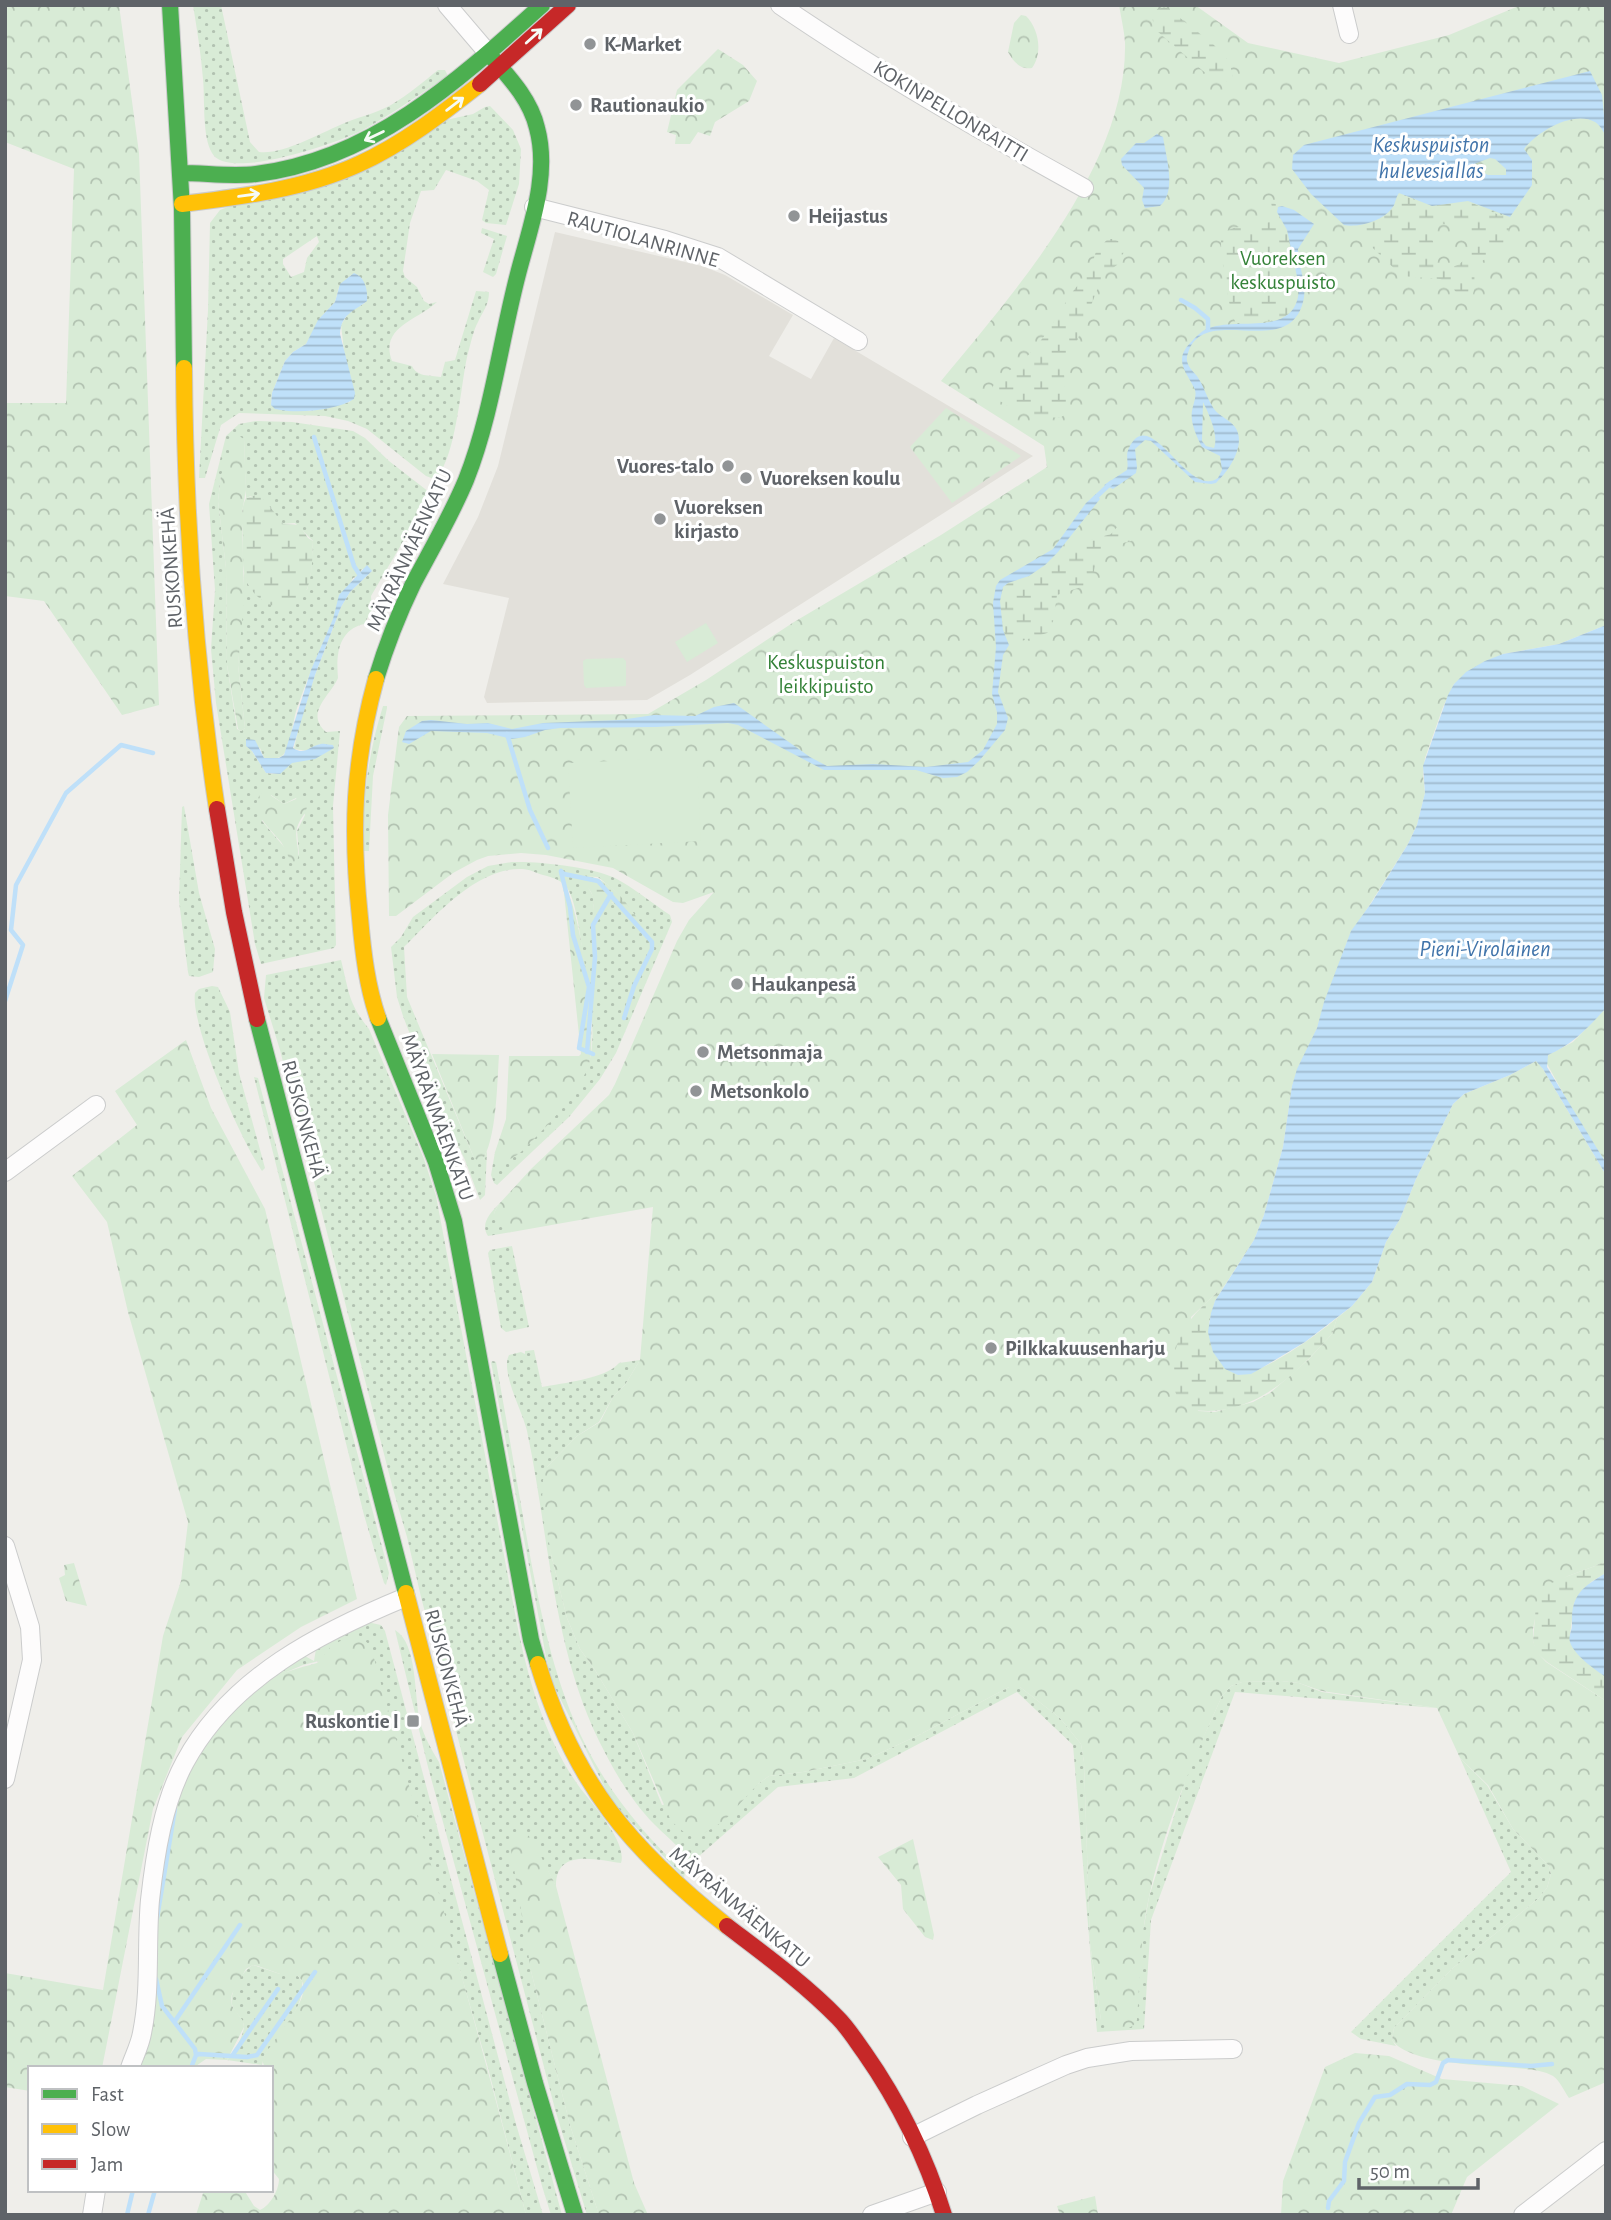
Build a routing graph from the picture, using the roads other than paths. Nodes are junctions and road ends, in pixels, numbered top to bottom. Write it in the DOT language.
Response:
graph roads {
  1 [pos="170,5"];
  2 [pos="447,5"];
  3 [pos="542,5"];
  4 [pos="568,5"];
  5 [pos="780,5"];
  6 [pos="1342,5"];
  7 [pos="1349,34"];
  8 [pos="488,53"];
  9 [pos="500,67"];
  10 [pos="181,173"];
  11 [pos="1084,188"];
  12 [pos="182,204"];
  13 [pos="534,207"];
  14 [pos="858,341"];
  15 [pos="96,1105"];
  16 [pos="5,1172"];
  17 [pos="5,1546"];
  18 [pos="406,1597"];
  19 [pos="5,1779"];
  20 [pos="1233,2049"];
  21 [pos="131,2066"];
  22 [pos="912,2137"];
  23 [pos="1606,2151"];
  24 [pos="96,2192"];
  25 [pos="937,2192"];
  26 [pos="92,2215"];
  27 [pos="575,2215"];
  28 [pos="872,2215"];
  29 [pos="944,2215"];
  30 [pos="1523,2215"];
  1 -- 10 [label="main road, RUSKONKEHÄ"];
  2 -- 8 [label="street"];
  3 -- 8 [label="main road"];
  9 -- 4 [label="main road, one-way"];
  5 -- 11 [label="street, KOKINPELLONRAITTI"];
  6 -- 7 [label="street"];
  8 -- 9 [label="main road, MÄYRÄNMÄENKATU"];
  8 -- 10 [label="main road, one-way"];
  12 -- 9 [label="main road, one-way"];
  9 -- 13 [label="main road, MÄYRÄNMÄENKATU"];
  10 -- 12 [label="main road, RUSKONKEHÄ"];
  12 -- 18 [label="main road, RUSKONKEHÄ"];
  13 -- 14 [label="street, RAUTIOLANRINNE"];
  13 -- 22 [label="main road, MÄYRÄNMÄENKATU"];
  15 -- 16 [label="street"];
  17 -- 19 [label="street"];
  18 -- 21 [label="street"];
  18 -- 27 [label="main road, RUSKONKEHÄ"];
  20 -- 22 [label="street"];
  22 -- 25 [label="main road, MÄYRÄNMÄENKATU"];
  23 -- 30 [label="street"];
  24 -- 26 [label="street"];
  25 -- 28 [label="street"];
  25 -- 29 [label="main road, MÄYRÄNMÄENKATU"];
}
